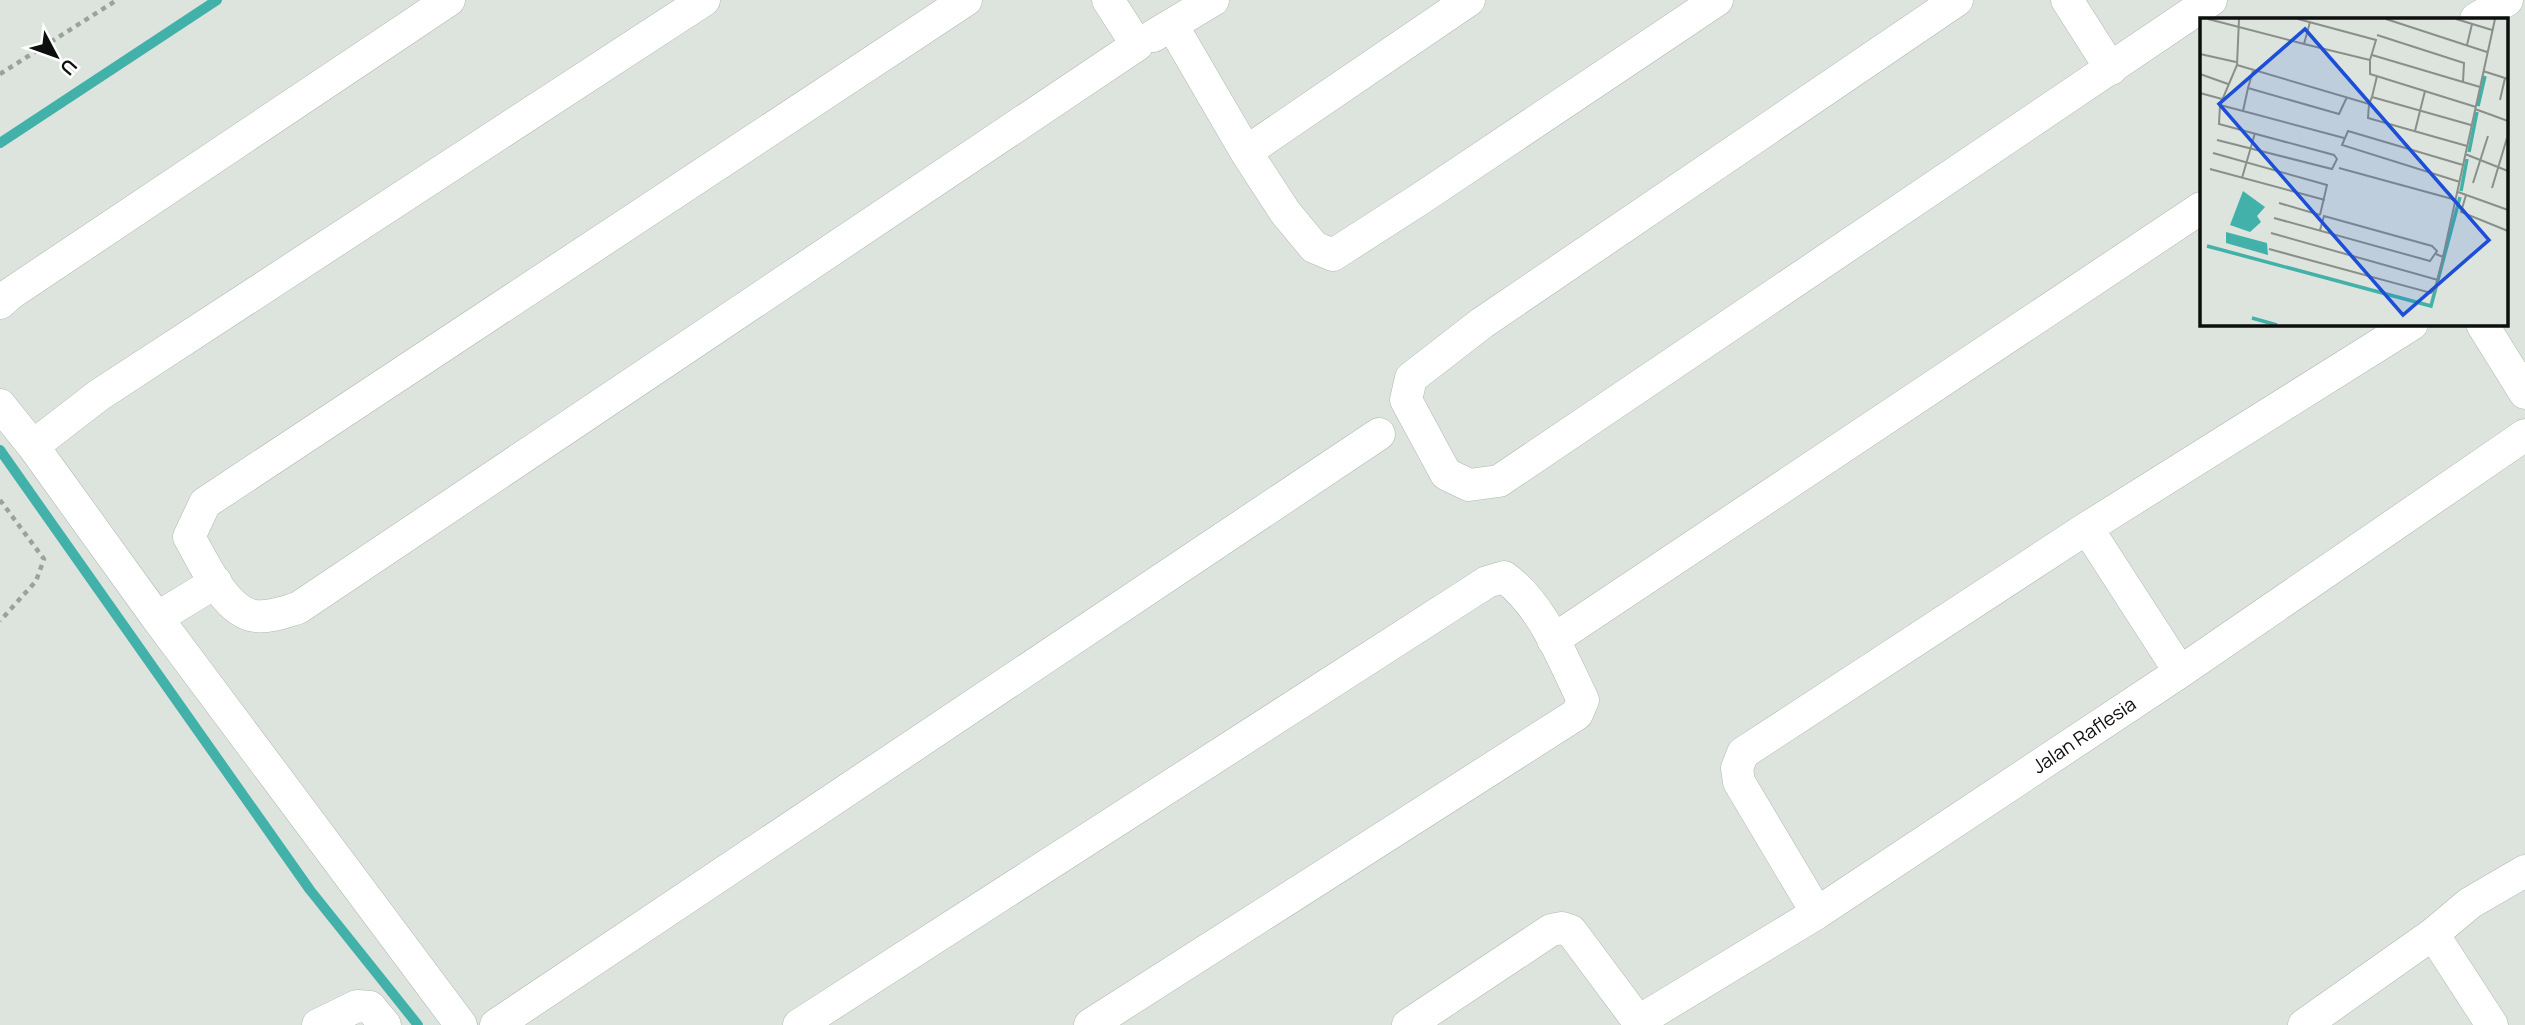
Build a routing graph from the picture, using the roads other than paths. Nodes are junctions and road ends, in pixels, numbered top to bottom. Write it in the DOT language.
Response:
graph roads {
  1 [pos="449,0"];
  2 [pos="704,0"];
  3 [pos="966,0"];
  4 [pos="1108,0"];
  5 [pos="1213,0"];
  6 [pos="1469,0"];
  7 [pos="1717,0"];
  8 [pos="1957,0"];
  9 [pos="2067,0"];
  10 [pos="2211,0"];
  11 [pos="2507,0"];
  12 [pos="2513,0"];
  13 [pos="2478,18"];
  14 [pos="2525,18"];
  15 [pos="1172,25"];
  16 [pos="1137,45"];
  17 [pos="2111,69"];
  18 [pos="1246,152"];
  19 [pos="2200,209"];
  20 [pos="0,303"];
  21 [pos="2409,326"];
  22 [pos="2483,326"];
  23 [pos="2525,393"];
  24 [pos="0,405"];
  25 [pos="1379,434"];
  26 [pos="2525,435"];
  27 [pos="33,446"];
  28 [pos="2087,528"];
  29 [pos="216,582"];
  30 [pos="157,618"];
  31 [pos="1553,640"];
  32 [pos="2180,672"];
  33 [pos="2525,871"];
  34 [pos="1817,913"];
  35 [pos="2433,934"];
  36 [pos="1640,1023"];
  37 [pos="318,1025"];
  38 [pos="385,1025"];
  39 [pos="461,1025"];
  40 [pos="496,1025"];
  41 [pos="799,1025"];
  42 [pos="1090,1025"];
  43 [pos="1408,1025"];
  44 [pos="2304,1025"];
  45 [pos="2492,1025"];
  1 -- 20 [label="street"];
  2 -- 27 [label="street"];
  3 -- 29 [label="street"];
  4 -- 16 [label="street"];
  5 -- 15 [label="street"];
  6 -- 18 [label="street"];
  7 -- 18 [label="street"];
  8 -- 17 [label="street"];
  9 -- 17 [label="street"];
  10 -- 17 [label="street"];
  11 -- 13 [label="street"];
  12 -- 14 [label="street"];
  15 -- 16 [label="street"];
  15 -- 18 [label="street"];
  16 -- 29 [label="street"];
  19 -- 31 [label="street"];
  21 -- 28 [label="street"];
  22 -- 23 [label="street"];
  24 -- 27 [label="street"];
  25 -- 40 [label="street"];
  26 -- 32 [label="street, Jalan Raflesia"];
  27 -- 30 [label="street"];
  28 -- 32 [label="street"];
  28 -- 34 [label="street"];
  29 -- 30 [label="street"];
  30 -- 39 [label="street"];
  31 -- 41 [label="street"];
  31 -- 42 [label="street"];
  32 -- 34 [label="street, Jalan Raflesia"];
  33 -- 35 [label="street"];
  34 -- 36 [label="street, Jalan Raflesia"];
  35 -- 44 [label="street"];
  35 -- 45 [label="street"];
  36 -- 43 [label="street"];
  37 -- 38 [label="street"];
}
